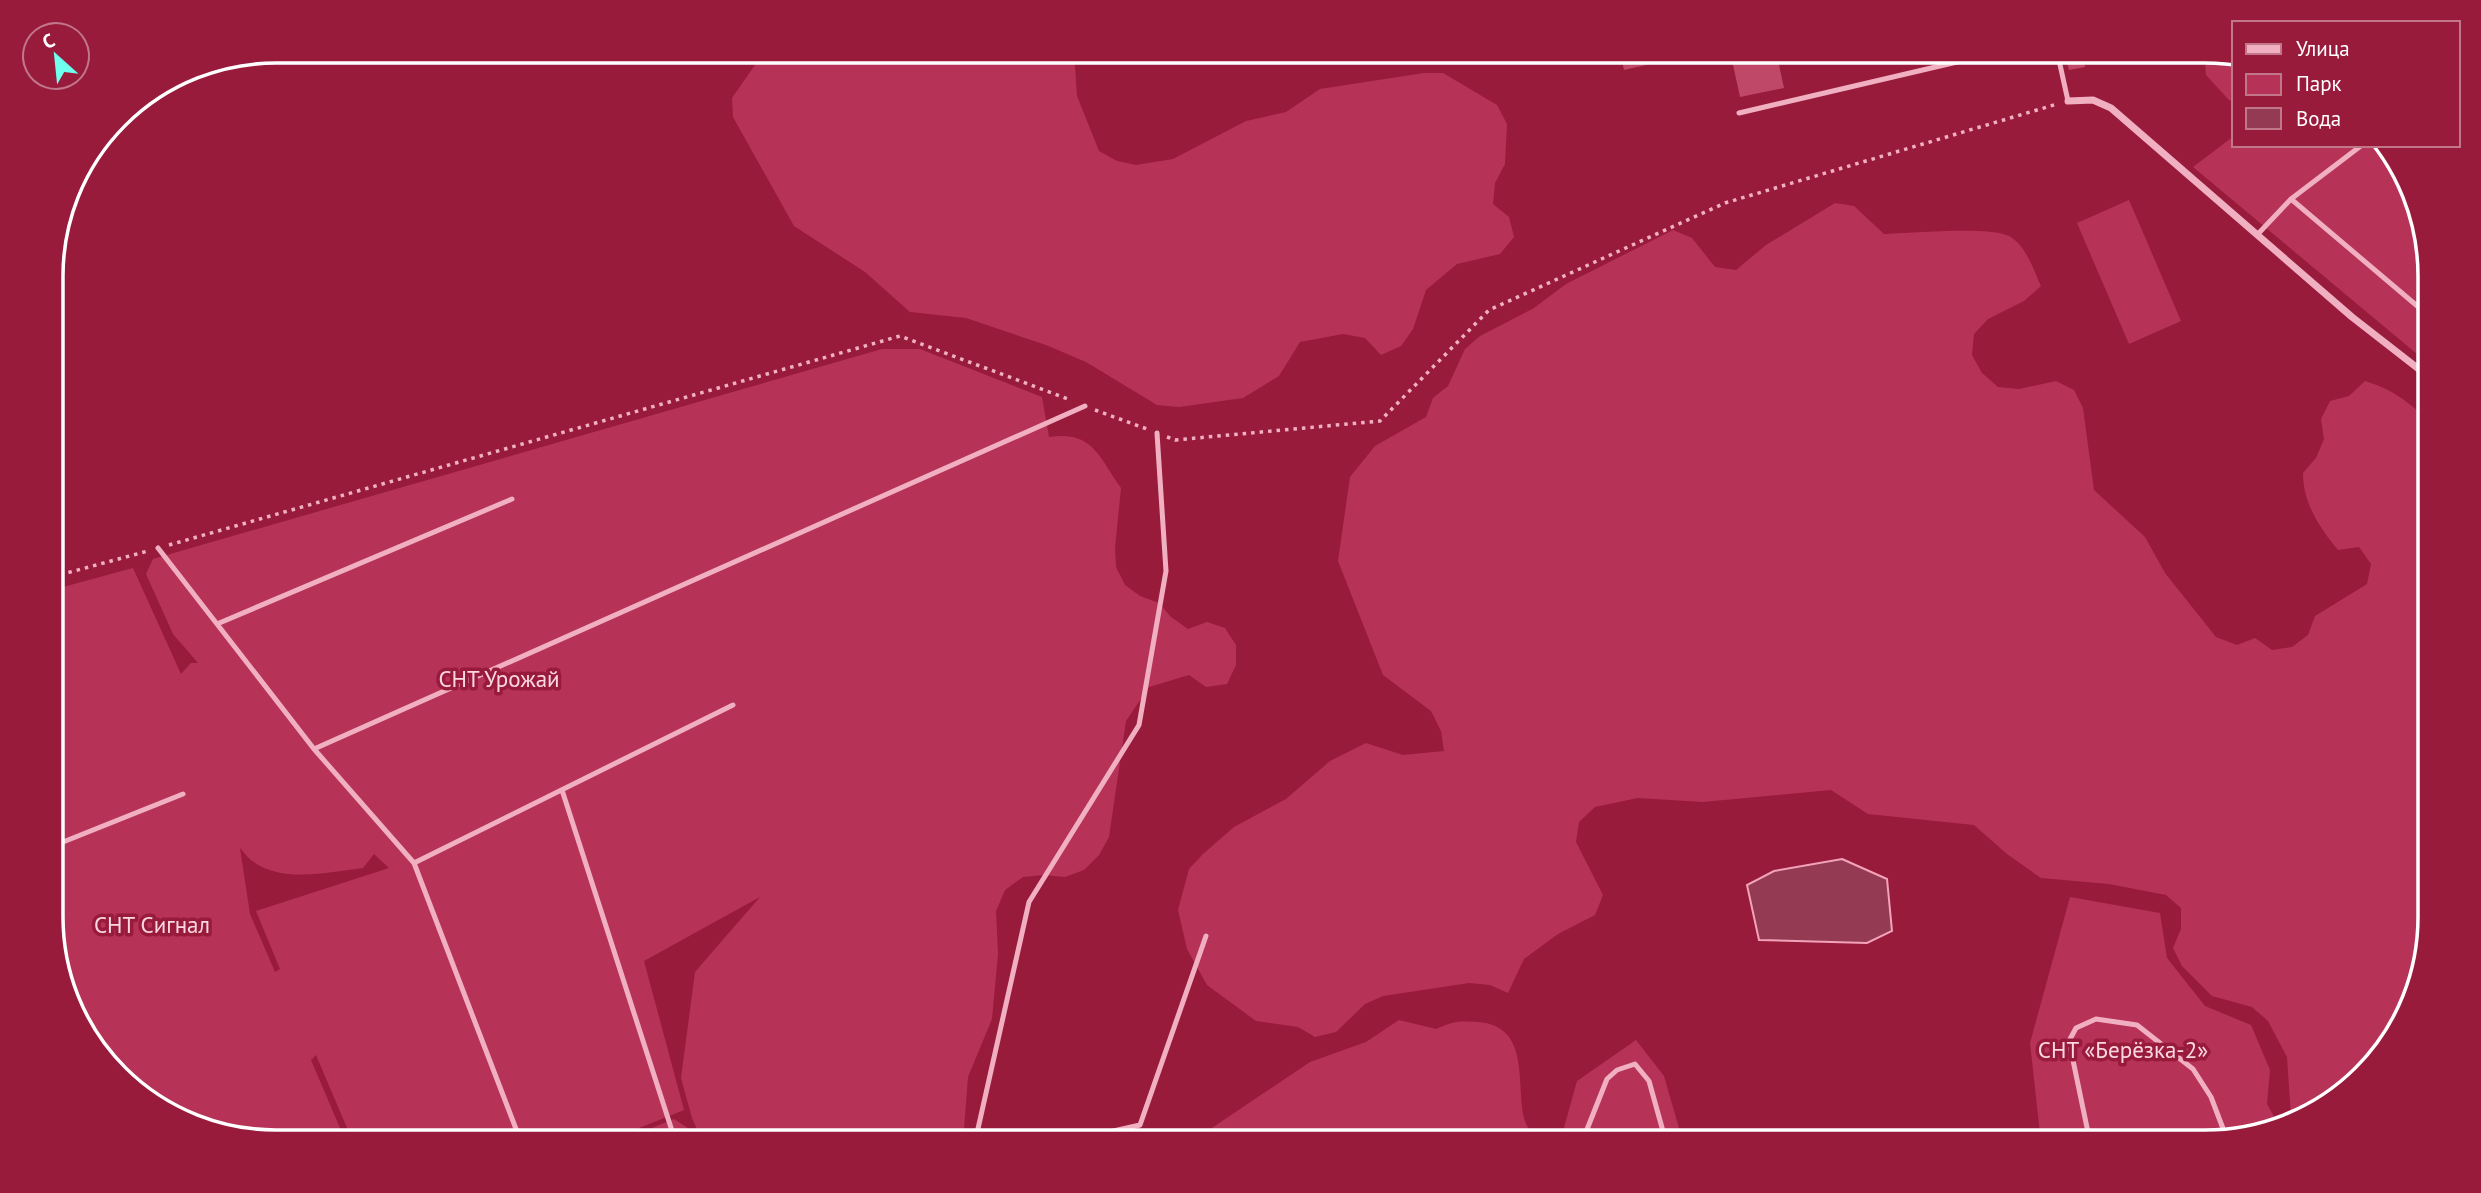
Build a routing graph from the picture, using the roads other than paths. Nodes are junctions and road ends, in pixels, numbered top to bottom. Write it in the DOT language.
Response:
graph roads {
  1 [pos="1953,63"];
  2 [pos="2060,63"];
  3 [pos="2068,101"];
  4 [pos="1740,113"];
  5 [pos="2359,147"];
  6 [pos="2291,199"];
  7 [pos="2257,235"];
  8 [pos="2418,307"];
  9 [pos="2418,369"];
  10 [pos="1085,406"];
  11 [pos="1157,433"];
  12 [pos="512,499"];
  13 [pos="158,548"];
  14 [pos="217,624"];
  15 [pos="733,705"];
  16 [pos="314,749"];
  17 [pos="562,790"];
  18 [pos="183,794"];
  19 [pos="63,842"];
  20 [pos="414,863"];
  21 [pos="1206,936"];
  22 [pos="2223,1129"];
  23 [pos="516,1130"];
  24 [pos="670,1130"];
  25 [pos="978,1130"];
  26 [pos="1118,1130"];
  27 [pos="1587,1130"];
  28 [pos="1662,1130"];
  29 [pos="2088,1130"];
  1 -- 4 [label="lane"];
  2 -- 3 [label="lane"];
  3 -- 7 [label="street"];
  5 -- 6 [label="lane"];
  6 -- 7 [label="lane"];
  6 -- 8 [label="lane"];
  7 -- 9 [label="street"];
  10 -- 16 [label="lane"];
  11 -- 25 [label="lane"];
  12 -- 14 [label="lane"];
  13 -- 14 [label="lane"];
  14 -- 16 [label="lane"];
  15 -- 17 [label="lane"];
  16 -- 20 [label="lane"];
  17 -- 20 [label="lane"];
  17 -- 24 [label="lane"];
  18 -- 19 [label="lane"];
  20 -- 23 [label="lane"];
  21 -- 26 [label="lane"];
  22 -- 29 [label="lane"];
  27 -- 28 [label="lane"];
}
